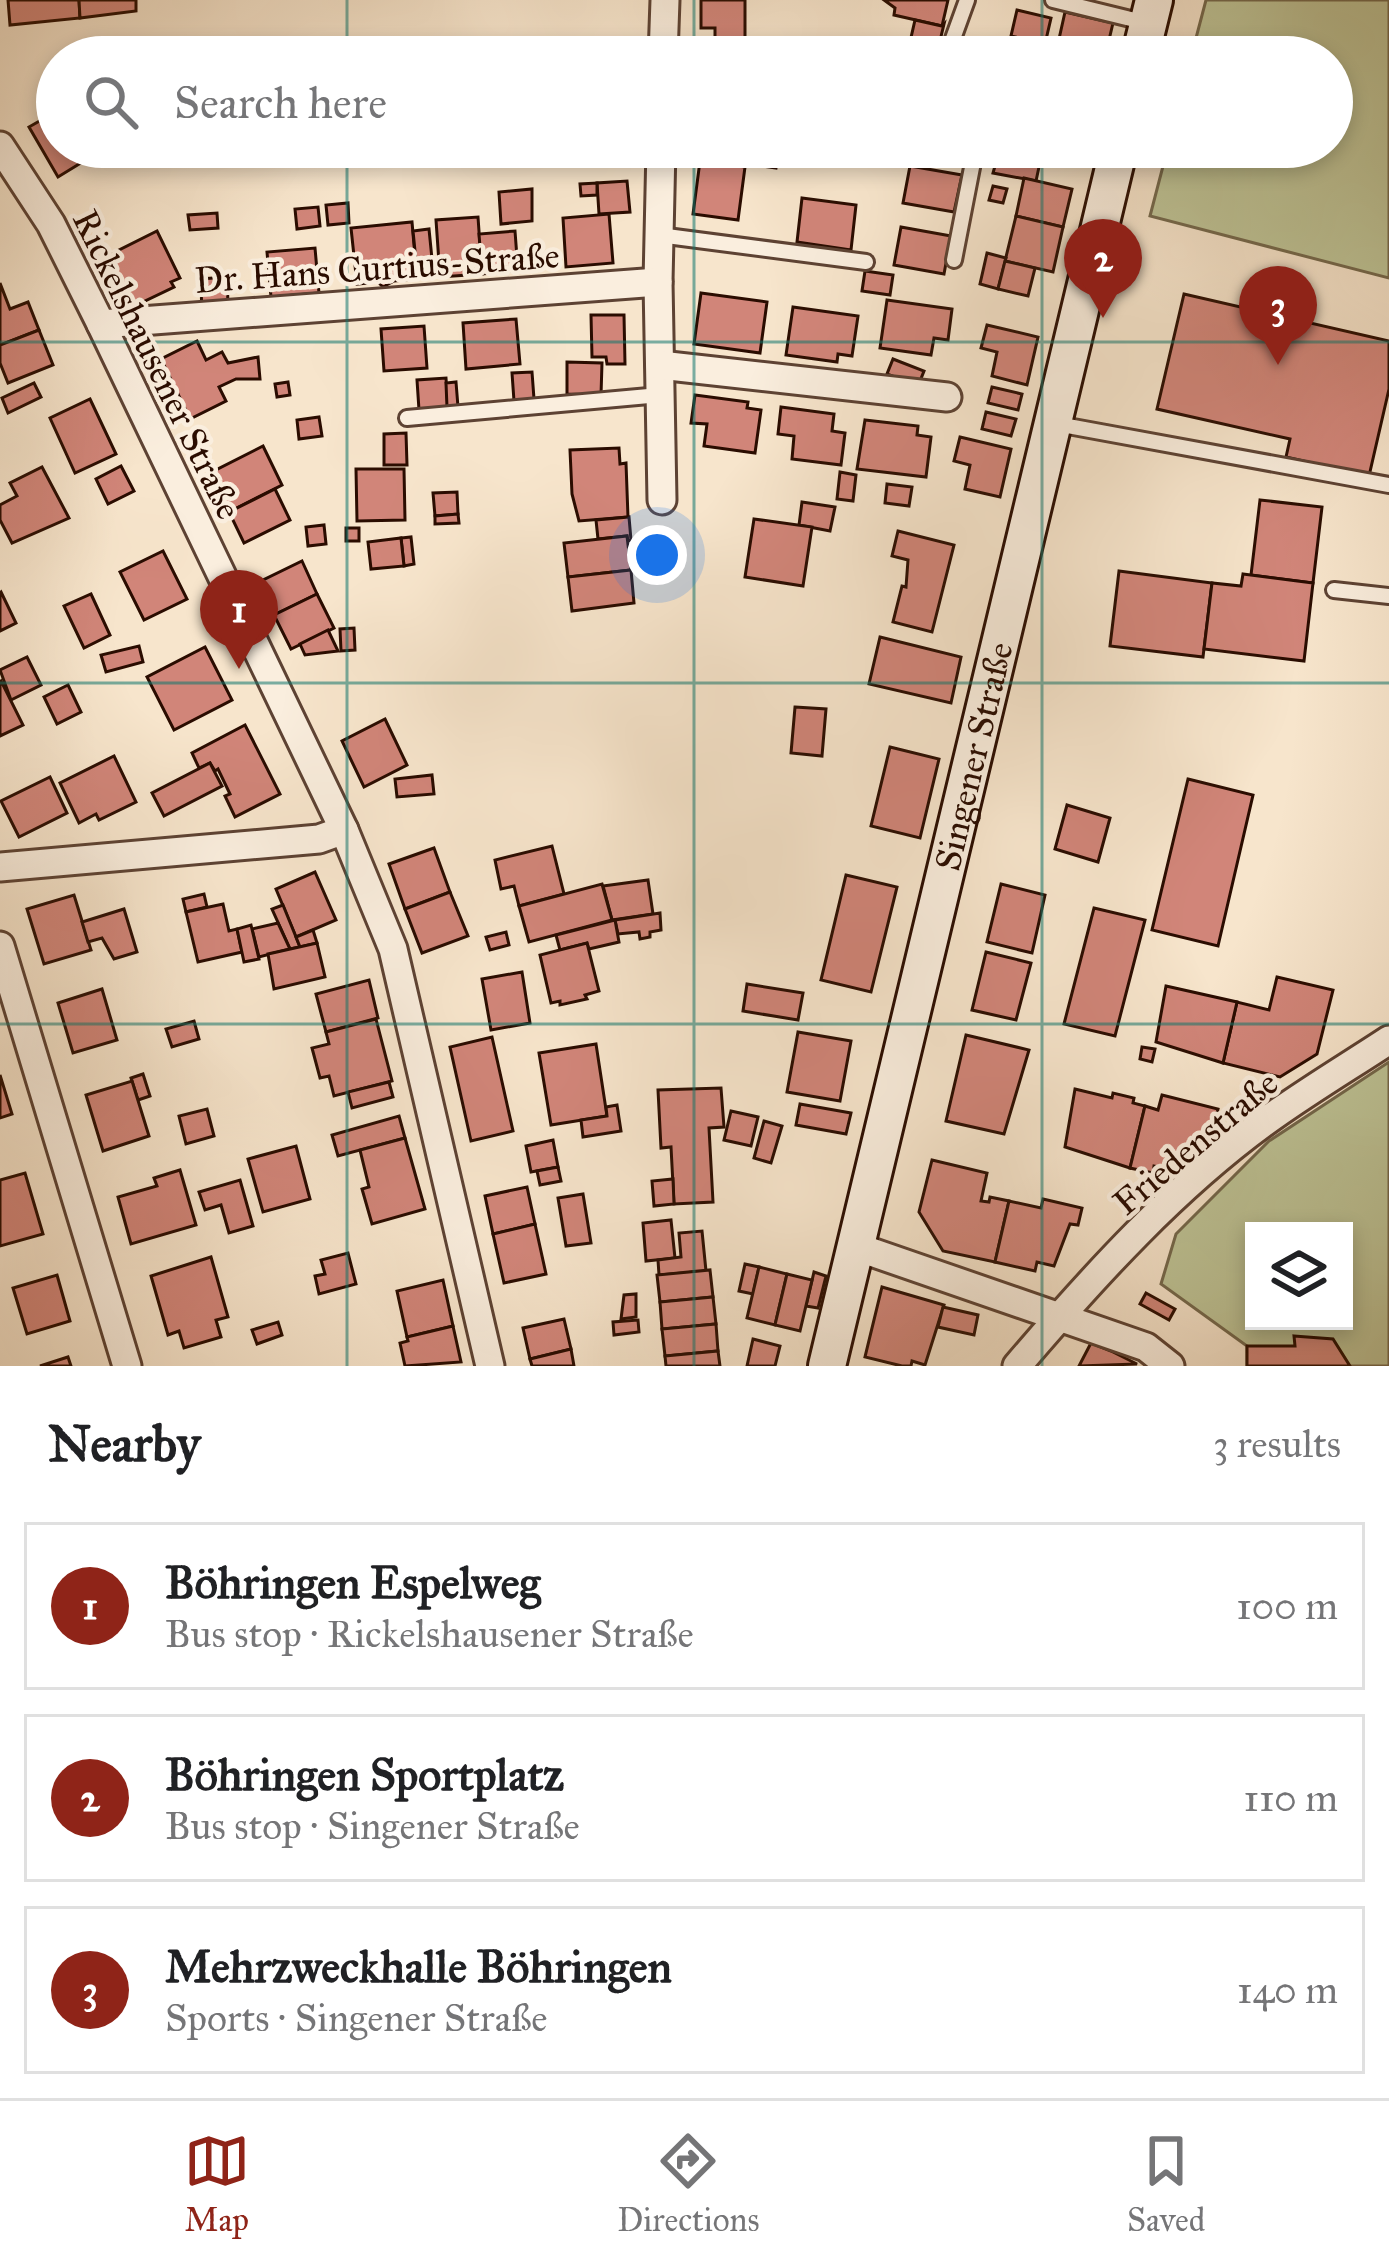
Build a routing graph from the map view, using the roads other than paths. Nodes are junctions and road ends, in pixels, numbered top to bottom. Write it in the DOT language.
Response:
graph roads {
  1 [pos="664,0"];
  2 [pos="967,0"];
  3 [pos="1053,0"];
  4 [pos="1148,27"];
  5 [pos="663,36"];
  6 [pos="954,36"];
  7 [pos="0,146"];
  8 [pos="661,168"];
  9 [pos="972,168"];
  10 [pos="1114,168"];
  11 [pos="659,235"];
  12 [pos="955,260"];
  13 [pos="866,262"];
  14 [pos="658,282"];
  15 [pos="101,324"];
  16 [pos="659,365"];
  17 [pos="660,395"];
  18 [pos="947,397"];
  19 [pos="406,418"];
  20 [pos="1052,423"];
  21 [pos="1389,484"];
  22 [pos="662,500"];
  23 [pos="1334,590"];
  24 [pos="1389,596"];
  25 [pos="344,830"];
  26 [pos="0,867"];
  27 [pos="0,946"];
  28 [pos="1389,1040"];
  29 [pos="854,1246"];
  30 [pos="1060,1315"];
  31 [pos="127,1366"];
  32 [pos="490,1366"];
  33 [pos="826,1366"];
  34 [pos="1017,1366"];
  35 [pos="1170,1366"];
  1 -- 5 [label="street"];
  2 -- 6 [label="lane"];
  3 -- 4 [label="lane"];
  7 -- 15 [label="street, Rickelshausener Straße"];
  8 -- 11 [label="street"];
  9 -- 12 [label="lane"];
  10 -- 20 [label="street, Singener Straße"];
  11 -- 13 [label="lane"];
  11 -- 14 [label="street"];
  14 -- 15 [label="street, Dr. Hans Curtius-Straße"];
  14 -- 16 [label="street"];
  15 -- 25 [label="street, Rickelshausener Straße"];
  16 -- 17 [label="street"];
  16 -- 18 [label="street"];
  17 -- 19 [label="lane"];
  17 -- 22 [label="street"];
  20 -- 21 [label="lane"];
  20 -- 29 [label="street, Singener Straße"];
  23 -- 24 [label="lane"];
  25 -- 26 [label="street"];
  25 -- 32 [label="street, Rickelshausener Straße"];
  27 -- 31 [label="street"];
  28 -- 30 [label="street, Friedenstraße"];
  29 -- 30 [label="street"];
  29 -- 33 [label="street, Singener Straße"];
  30 -- 34 [label="street, Friedenstraße"];
  30 -- 35 [label="street"];
}
